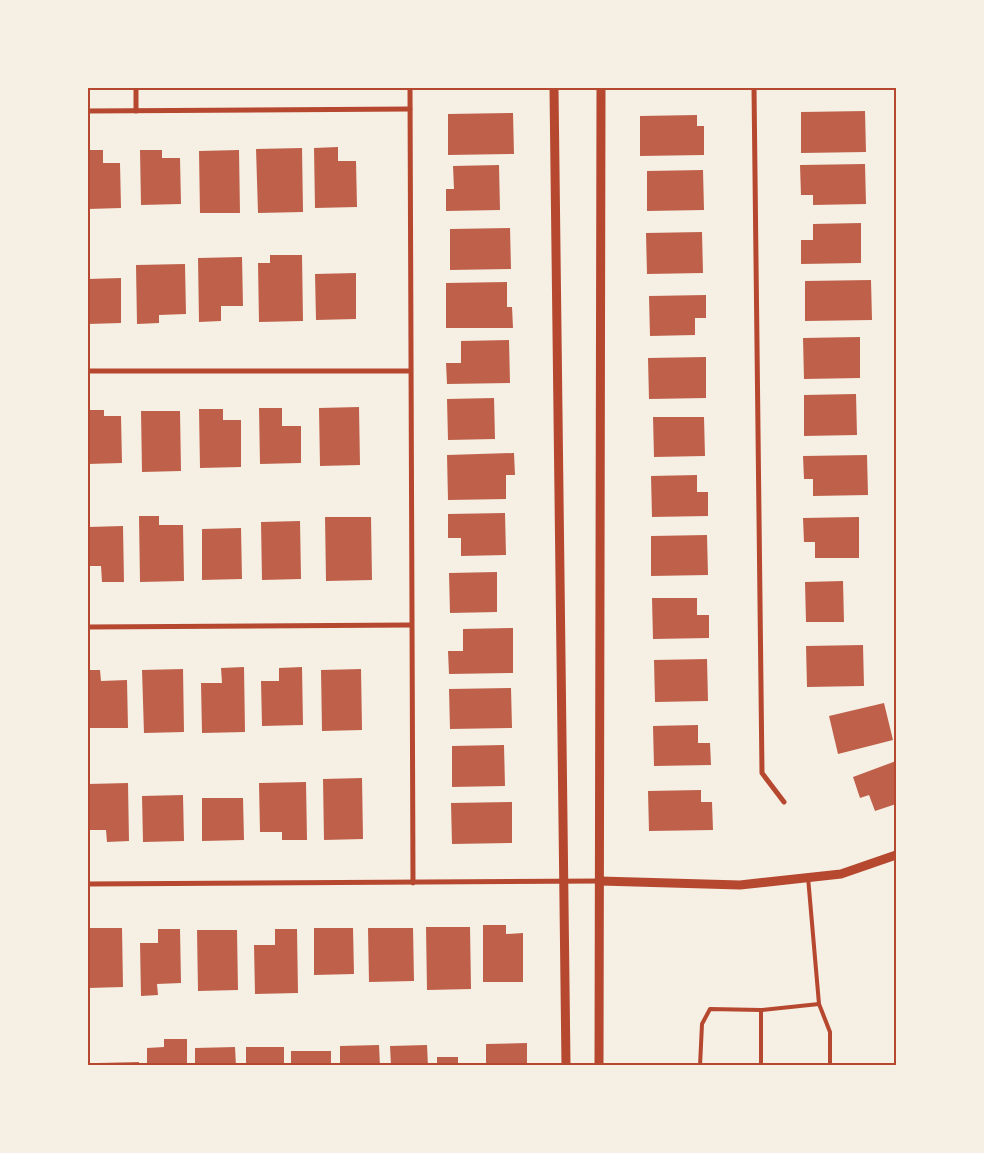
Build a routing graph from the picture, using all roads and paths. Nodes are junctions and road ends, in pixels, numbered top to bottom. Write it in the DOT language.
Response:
graph roads {
  1 [pos="136,88"];
  2 [pos="410,88"];
  3 [pos="554,88"];
  4 [pos="601,88"];
  5 [pos="754,88"];
  6 [pos="410,109"];
  7 [pos="136,110"];
  8 [pos="88,111"];
  9 [pos="88,371"];
  10 [pos="410,371"];
  11 [pos="410,625"];
  12 [pos="88,627"];
  13 [pos="784,802"];
  14 [pos="896,855"];
  15 [pos="808,877"];
  16 [pos="563,880"];
  17 [pos="600,881"];
  18 [pos="413,883"];
  19 [pos="88,884"];
  20 [pos="819,1004"];
  21 [pos="761,1010"];
  22 [pos="566,1066"];
  23 [pos="599,1066"];
  24 [pos="700,1066"];
  25 [pos="761,1066"];
  26 [pos="830,1066"];
  1 -- 7 [label="street"];
  2 -- 6 [label="street"];
  3 -- 16 [label="street"];
  4 -- 17 [label="street"];
  5 -- 13 [label="street"];
  6 -- 7 [label="street"];
  6 -- 10 [label="street"];
  7 -- 8 [label="street"];
  9 -- 10 [label="street"];
  10 -- 11 [label="street"];
  11 -- 12 [label="street"];
  11 -- 18 [label="street"];
  14 -- 15 [label="street"];
  15 -- 17 [label="street"];
  15 -- 20 [label="lane"];
  16 -- 17 [label="street"];
  16 -- 18 [label="street"];
  16 -- 22 [label="street"];
  17 -- 23 [label="street"];
  18 -- 19 [label="street"];
  20 -- 21 [label="lane"];
  20 -- 26 [label="lane"];
  21 -- 24 [label="lane"];
  21 -- 25 [label="lane"];
}
